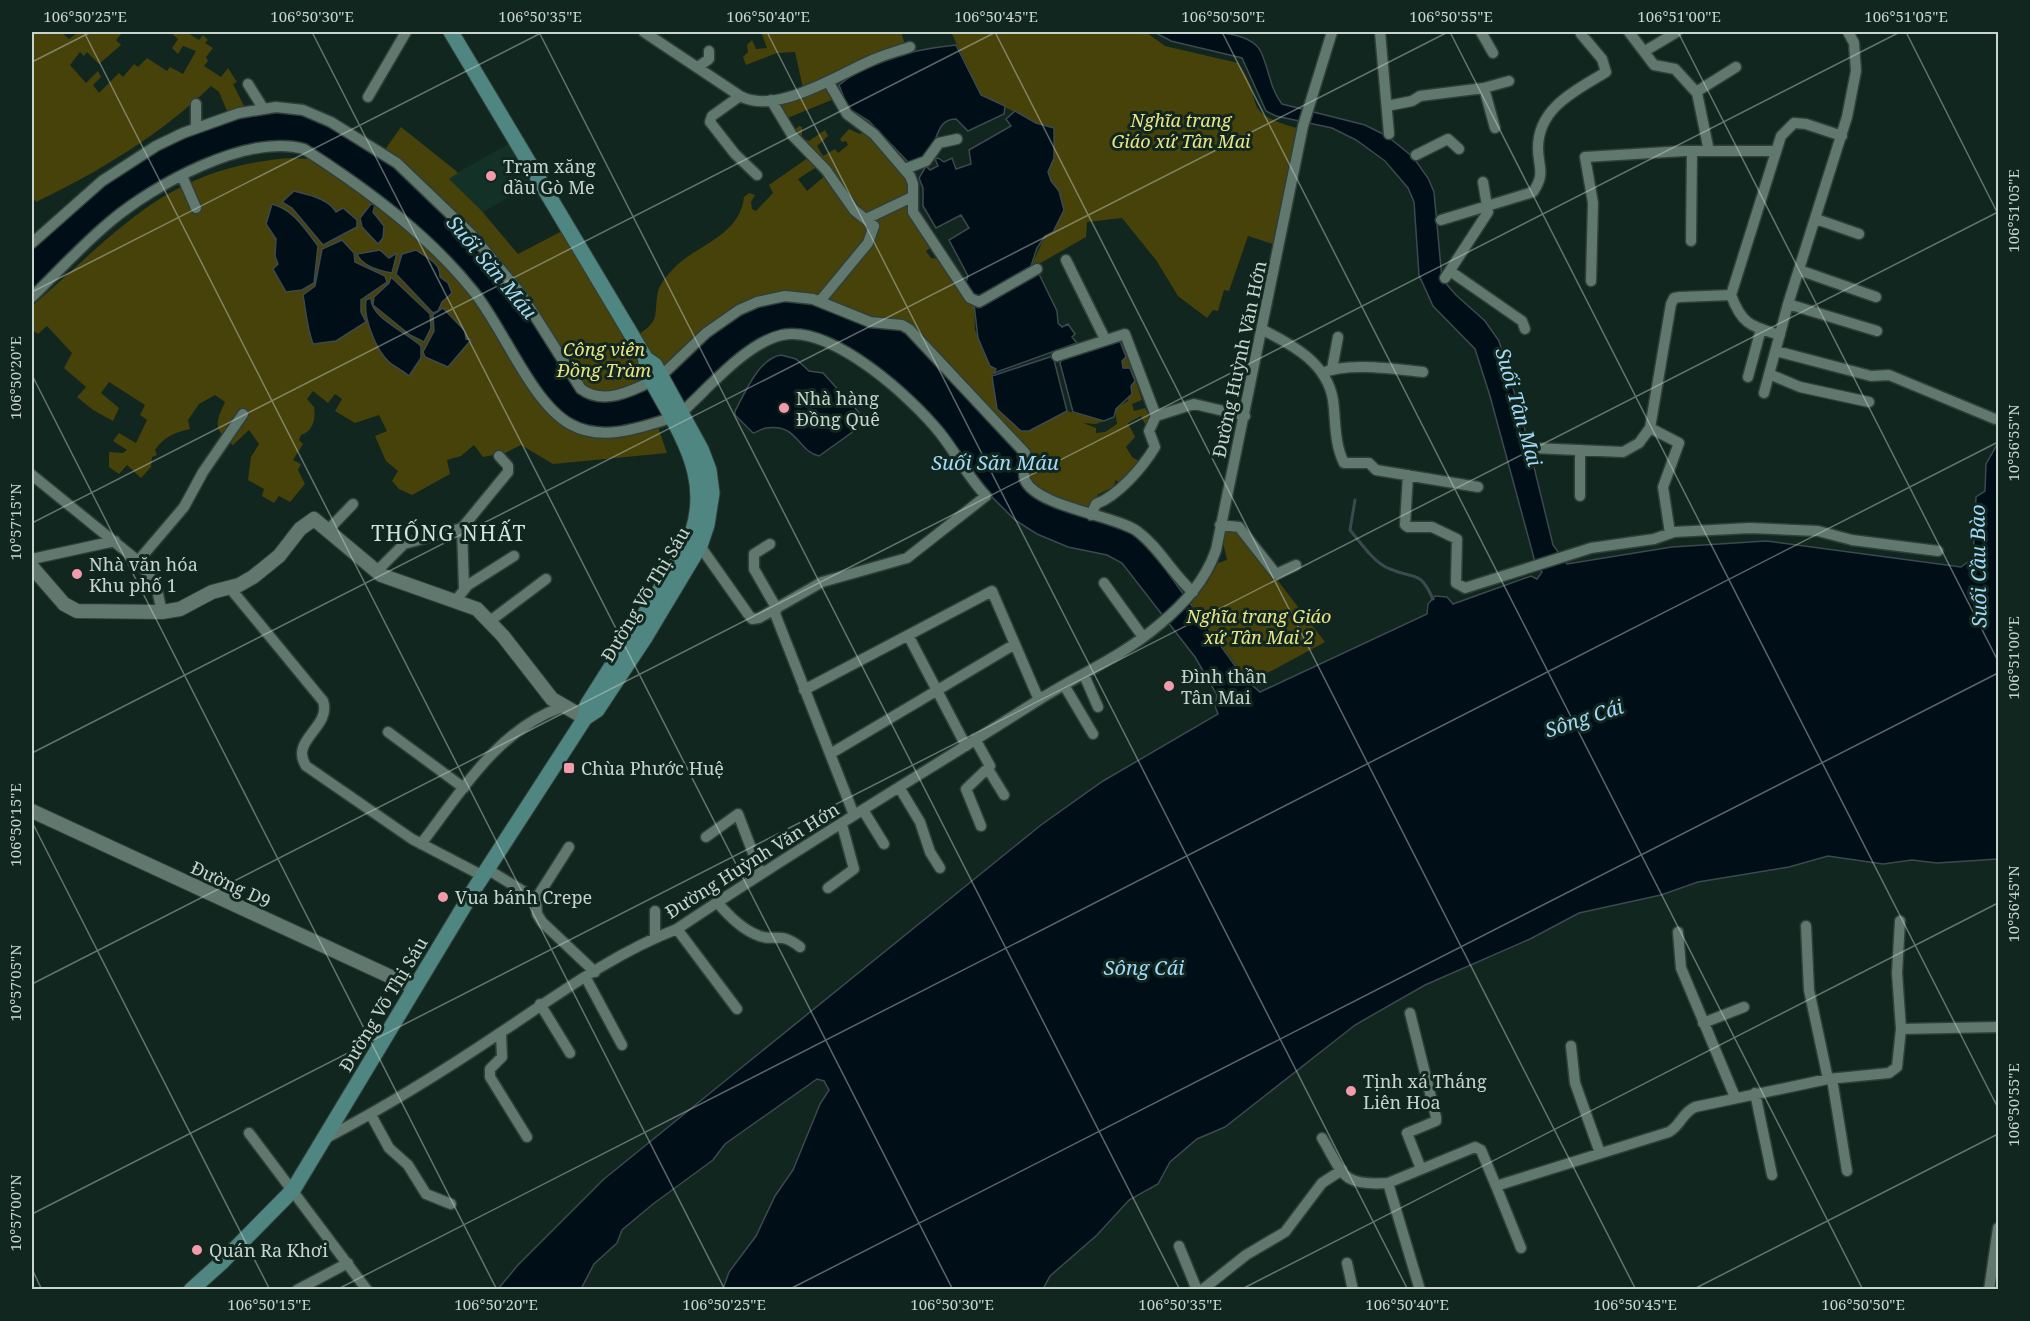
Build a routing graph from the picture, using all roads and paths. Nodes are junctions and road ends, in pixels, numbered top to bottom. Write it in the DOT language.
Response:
graph roads {
  1 [pos="406,32"];
  2 [pos="451,32"];
  3 [pos="644,32"];
  4 [pos="1332,32"];
  5 [pos="1380,32"];
  6 [pos="1481,32"];
  7 [pos="1583,32"];
  8 [pos="1629,32"];
  9 [pos="1677,32"];
  10 [pos="1848,32"];
  11 [pos="910,47"];
  12 [pos="709,51"];
  13 [pos="1645,51"];
  14 [pos="1493,53"];
  15 [pos="698,67"];
  16 [pos="1736,67"];
  17 [pos="1509,81"];
  18 [pos="829,83"];
  19 [pos="248,84"];
  20 [pos="1484,88"];
  21 [pos="1696,92"];
  22 [pos="740,96"];
  23 [pos="368,97"];
  24 [pos="771,100"];
  25 [pos="196,104"];
  26 [pos="1387,106"];
  27 [pos="263,108"];
  28 [pos="196,127"];
  29 [pos="1495,128"];
  30 [pos="1389,134"];
  31 [pos="1842,136"];
  32 [pos="957,138"];
  33 [pos="1460,149"];
  34 [pos="1708,150"];
  35 [pos="1692,151"];
  36 [pos="1774,151"];
  37 [pos="1416,155"];
  38 [pos="905,169"];
  39 [pos="757,175"];
  40 [pos="182,176"];
  41 [pos="1483,182"];
  42 [pos="912,197"];
  43 [pos="1488,206"];
  44 [pos="196,208"];
  45 [pos="867,219"];
  46 [pos="1816,219"];
  47 [pos="1441,220"];
  48 [pos="32,225"];
  49 [pos="41,234"];
  50 [pos="1859,234"];
  51 [pos="1691,241"];
  52 [pos="32,243"];
  53 [pos="1066,260"];
  54 [pos="1037,268"];
  55 [pos="1799,270"];
  56 [pos="1591,281"];
  57 [pos="1731,295"];
  58 [pos="32,297"];
  59 [pos="1876,297"];
  60 [pos="820,301"];
  61 [pos="1788,304"];
  62 [pos="1525,328"];
  63 [pos="1761,329"];
  64 [pos="1263,330"];
  65 [pos="1877,331"];
  66 [pos="1780,335"];
  67 [pos="1338,337"];
  68 [pos="1106,339"];
  69 [pos="1776,351"];
  70 [pos="1057,356"];
  71 [pos="1327,371"];
  72 [pos="1423,372"];
  73 [pos="1769,374"];
  74 [pos="1748,377"];
  75 [pos="656,379"];
  76 [pos="1764,393"];
  77 [pos="1869,402"];
  78 [pos="243,414"];
  79 [pos="676,415"];
  80 [pos="1156,416"];
  81 [pos="1245,416"];
  82 [pos="1995,419"];
  83 [pos="1650,428"];
  84 [pos="1533,448"];
  85 [pos="1580,450"];
  86 [pos="499,456"];
  87 [pos="1408,475"];
  88 [pos="32,476"];
  89 [pos="1478,487"];
  90 [pos="1580,496"];
  91 [pos="353,504"];
  92 [pos="1091,515"];
  93 [pos="1220,525"];
  94 [pos="462,528"];
  95 [pos="328,530"];
  96 [pos="1670,533"];
  97 [pos="115,541"];
  98 [pos="771,544"];
  99 [pos="700,546"];
  100 [pos="1938,551"];
  101 [pos="514,556"];
  102 [pos="32,559"];
  103 [pos="138,561"];
  104 [pos="1296,565"];
  105 [pos="32,567"];
  106 [pos="376,572"];
  107 [pos="546,579"];
  108 [pos="1104,583"];
  109 [pos="230,588"];
  110 [pos="1193,592"];
  111 [pos="460,594"];
  112 [pos="775,610"];
  113 [pos="162,612"];
  114 [pos="490,621"];
  115 [pos="909,637"];
  116 [pos="1143,637"];
  117 [pos="1015,644"];
  118 [pos="1084,675"];
  119 [pos="1064,685"];
  120 [pos="804,690"];
  121 [pos="937,690"];
  122 [pos="1039,700"];
  123 [pos="562,707"];
  124 [pos="1098,707"];
  125 [pos="585,718"];
  126 [pos="388,732"];
  127 [pos="1093,734"];
  128 [pos="971,742"];
  129 [pos="830,754"];
  130 [pos="988,769"];
  131 [pos="899,787"];
  132 [pos="464,788"];
  133 [pos="1004,795"];
  134 [pos="32,811"];
  135 [pos="858,813"];
  136 [pos="842,825"];
  137 [pos="981,826"];
  138 [pos="706,837"];
  139 [pos="421,844"];
  140 [pos="884,844"];
  141 [pos="569,847"];
  142 [pos="940,868"];
  143 [pos="485,873"];
  144 [pos="761,874"];
  145 [pos="828,888"];
  146 [pos="536,899"];
  147 [pos="717,902"];
  148 [pos="655,911"];
  149 [pos="1900,921"];
  150 [pos="1806,926"];
  151 [pos="677,929"];
  152 [pos="1678,932"];
  153 [pos="655,937"];
  154 [pos="800,947"];
  155 [pos="591,975"];
  156 [pos="415,988"];
  157 [pos="540,1004"];
  158 [pos="1744,1007"];
  159 [pos="737,1009"];
  160 [pos="1410,1013"];
  161 [pos="1702,1023"];
  162 [pos="1998,1027"];
  163 [pos="1901,1029"];
  164 [pos="501,1033"];
  165 [pos="622,1045"];
  166 [pos="1571,1046"];
  167 [pos="570,1053"];
  168 [pos="1830,1079"];
  169 [pos="1755,1093"];
  170 [pos="1735,1097"];
  171 [pos="371,1115"];
  172 [pos="249,1133"];
  173 [pos="328,1137"];
  174 [pos="527,1137"];
  175 [pos="1322,1138"];
  176 [pos="1600,1153"];
  177 [pos="1421,1169"];
  178 [pos="1342,1170"];
  179 [pos="1847,1171"];
  180 [pos="1772,1175"];
  181 [pos="1388,1183"];
  182 [pos="1496,1186"];
  183 [pos="293,1190"];
  184 [pos="451,1204"];
  185 [pos="1998,1228"];
  186 [pos="1179,1246"];
  187 [pos="1521,1248"];
  188 [pos="348,1263"];
  189 [pos="1347,1263"];
  190 [pos="191,1290"];
  191 [pos="297,1290"];
  192 [pos="367,1290"];
  193 [pos="1197,1290"];
  194 [pos="1203,1290"];
  195 [pos="1353,1290"];
  196 [pos="1420,1290"];
  197 [pos="1989,1290"];
  1 -- 23 [label="street"];
  2 -- 75 [label="main road"];
  3 -- 15 [label="street"];
  4 -- 64 [label="street, Đường Huỳnh Văn Hớn"];
  5 -- 26 [label="street"];
  6 -- 14 [label="street"];
  7 -- 43 [label="street"];
  8 -- 13 [label="street"];
  9 -- 13 [label="street"];
  10 -- 31 [label="street"];
  11 -- 18 [label="street"];
  12 -- 15 [label="street"];
  13 -- 21 [label="street"];
  15 -- 22 [label="street"];
  16 -- 21 [label="street"];
  17 -- 20 [label="street"];
  18 -- 24 [label="street"];
  18 -- 38 [label="street"];
  19 -- 27 [label="street"];
  20 -- 26 [label="street"];
  20 -- 29 [label="street"];
  21 -- 34 [label="street"];
  22 -- 24 [label="street"];
  22 -- 39 [label="street"];
  24 -- 45 [label="street"];
  25 -- 28 [label="street"];
  26 -- 30 [label="street"];
  27 -- 28 [label="street"];
  27 -- 75 [label="street"];
  28 -- 49 [label="street"];
  31 -- 36 [label="street"];
  31 -- 46 [label="street"];
  32 -- 38 [label="street"];
  33 -- 37 [label="street"];
  34 -- 35 [label="street"];
  34 -- 36 [label="street"];
  35 -- 51 [label="street"];
  35 -- 56 [label="street"];
  36 -- 57 [label="street"];
  38 -- 42 [label="street"];
  40 -- 44 [label="street"];
  40 -- 58 [label="street"];
  40 -- 79 [label="street"];
  41 -- 43 [label="street"];
  42 -- 45 [label="street"];
  42 -- 54 [label="street"];
  43 -- 47 [label="street"];
  43 -- 62 [label="street"];
  45 -- 60 [label="street"];
  46 -- 50 [label="street"];
  46 -- 55 [label="street"];
  48 -- 49 [label="street"];
  49 -- 52 [label="street"];
  53 -- 68 [label="street"];
  55 -- 59 [label="street"];
  55 -- 61 [label="street"];
  57 -- 63 [label="street"];
  57 -- 83 [label="street"];
  60 -- 75 [label="street"];
  60 -- 92 [label="street"];
  61 -- 65 [label="street"];
  61 -- 66 [label="street"];
  63 -- 66 [label="street"];
  63 -- 74 [label="street"];
  64 -- 71 [label="street"];
  64 -- 81 [label="street, Đường Huỳnh Văn Hớn"];
  66 -- 69 [label="street"];
  67 -- 71 [label="street"];
  68 -- 70 [label="street"];
  68 -- 80 [label="street"];
  69 -- 73 [label="street"];
  69 -- 82 [label="street"];
  71 -- 72 [label="street"];
  71 -- 87 [label="street"];
  73 -- 76 [label="street"];
  73 -- 77 [label="street"];
  75 -- 79 [label="main road"];
  78 -- 103 [label="street"];
  79 -- 99 [label="main road, Đường Võ Thị Sáu"];
  79 -- 112 [label="street"];
  79 -- 125 [label="main road, Đường Võ Thị Sáu"];
  80 -- 81 [label="street"];
  80 -- 92 [label="street"];
  81 -- 93 [label="street, Đường Huỳnh Văn Hớn"];
  83 -- 85 [label="street"];
  83 -- 96 [label="street"];
  84 -- 85 [label="street"];
  85 -- 90 [label="street"];
  86 -- 94 [label="street"];
  87 -- 89 [label="street"];
  87 -- 96 [label="street"];
  88 -- 97 [label="street"];
  91 -- 95 [label="street"];
  92 -- 110 [label="street"];
  93 -- 104 [label="street"];
  93 -- 110 [label="street, Đường Huỳnh Văn Hớn"];
  94 -- 106 [label="street"];
  94 -- 111 [label="street"];
  95 -- 106 [label="street"];
  95 -- 109 [label="street"];
  96 -- 100 [label="street"];
  97 -- 102 [label="street"];
  97 -- 103 [label="street"];
  98 -- 112 [label="street"];
  99 -- 112 [label="street"];
  99 -- 125 [label="main road, Đường Võ Thị Sáu"];
  101 -- 111 [label="street"];
  103 -- 113 [label="street"];
  105 -- 113 [label="street"];
  106 -- 111 [label="street"];
  107 -- 114 [label="street"];
  108 -- 116 [label="street"];
  109 -- 113 [label="street"];
  109 -- 139 [label="street"];
  110 -- 116 [label="street, Đường Huỳnh Văn Hớn"];
  111 -- 114 [label="street"];
  112 -- 120 [label="street"];
  114 -- 123 [label="street"];
  115 -- 117 [label="street"];
  115 -- 120 [label="street"];
  115 -- 121 [label="street"];
  116 -- 118 [label="street, Đường Huỳnh Văn Hớn"];
  117 -- 121 [label="street"];
  117 -- 122 [label="street"];
  118 -- 119 [label="street, Đường Huỳnh Văn Hớn"];
  118 -- 124 [label="street"];
  119 -- 122 [label="street, Đường Huỳnh Văn Hớn"];
  119 -- 127 [label="street"];
  120 -- 129 [label="street"];
  121 -- 128 [label="street"];
  121 -- 129 [label="street"];
  122 -- 128 [label="street, Đường Huỳnh Văn Hớn"];
  123 -- 125 [label="street"];
  123 -- 132 [label="street"];
  125 -- 143 [label="main road, Đường Võ Thị Sáu"];
  126 -- 132 [label="street"];
  128 -- 130 [label="street"];
  128 -- 131 [label="street, Đường Huỳnh Văn Hớn"];
  129 -- 135 [label="street"];
  130 -- 133 [label="street"];
  130 -- 137 [label="street"];
  131 -- 135 [label="street, Đường Huỳnh Văn Hớn"];
  131 -- 142 [label="street"];
  132 -- 139 [label="street"];
  134 -- 156 [label="street, Đường D9"];
  135 -- 136 [label="street, Đường Huỳnh Văn Hớn"];
  135 -- 140 [label="street"];
  136 -- 144 [label="street, Đường Huỳnh Văn Hớn"];
  136 -- 145 [label="street"];
  138 -- 144 [label="street"];
  139 -- 143 [label="street"];
  141 -- 146 [label="street"];
  143 -- 146 [label="street"];
  143 -- 156 [label="main road, Đường Võ Thị Sáu"];
  144 -- 147 [label="street, Đường Huỳnh Văn Hớn"];
  146 -- 155 [label="street"];
  147 -- 151 [label="street, Đường Huỳnh Văn Hớn"];
  147 -- 154 [label="street"];
  148 -- 153 [label="street"];
  149 -- 163 [label="street"];
  150 -- 168 [label="street"];
  151 -- 153 [label="street, Đường Huỳnh Văn Hớn"];
  151 -- 159 [label="street"];
  152 -- 161 [label="street"];
  153 -- 155 [label="street, Đường Huỳnh Văn Hớn"];
  155 -- 157 [label="street, Đường Huỳnh Văn Hớn"];
  155 -- 165 [label="street"];
  156 -- 173 [label="main road, Đường Võ Thị Sáu"];
  157 -- 164 [label="street, Đường Huỳnh Văn Hớn"];
  157 -- 167 [label="street"];
  158 -- 161 [label="street"];
  160 -- 177 [label="street"];
  161 -- 170 [label="street"];
  162 -- 163 [label="street"];
  163 -- 168 [label="street"];
  164 -- 171 [label="street, Đường Huỳnh Văn Hớn"];
  164 -- 174 [label="street"];
  166 -- 176 [label="street"];
  168 -- 169 [label="street"];
  168 -- 179 [label="street"];
  169 -- 170 [label="street"];
  169 -- 180 [label="street"];
  170 -- 176 [label="street"];
  171 -- 173 [label="street, Đường Huỳnh Văn Hớn"];
  171 -- 184 [label="street"];
  172 -- 183 [label="street"];
  173 -- 183 [label="main road, Đường Võ Thị Sáu"];
  175 -- 178 [label="street"];
  176 -- 182 [label="street"];
  177 -- 181 [label="street"];
  177 -- 182 [label="street"];
  178 -- 181 [label="street"];
  178 -- 194 [label="street"];
  181 -- 196 [label="street"];
  182 -- 187 [label="street"];
  183 -- 188 [label="street"];
  183 -- 190 [label="main road, Đường Võ Thị Sáu"];
  185 -- 197 [label="street"];
  186 -- 193 [label="street"];
  188 -- 191 [label="street"];
  188 -- 192 [label="street"];
  189 -- 195 [label="street"];
}
